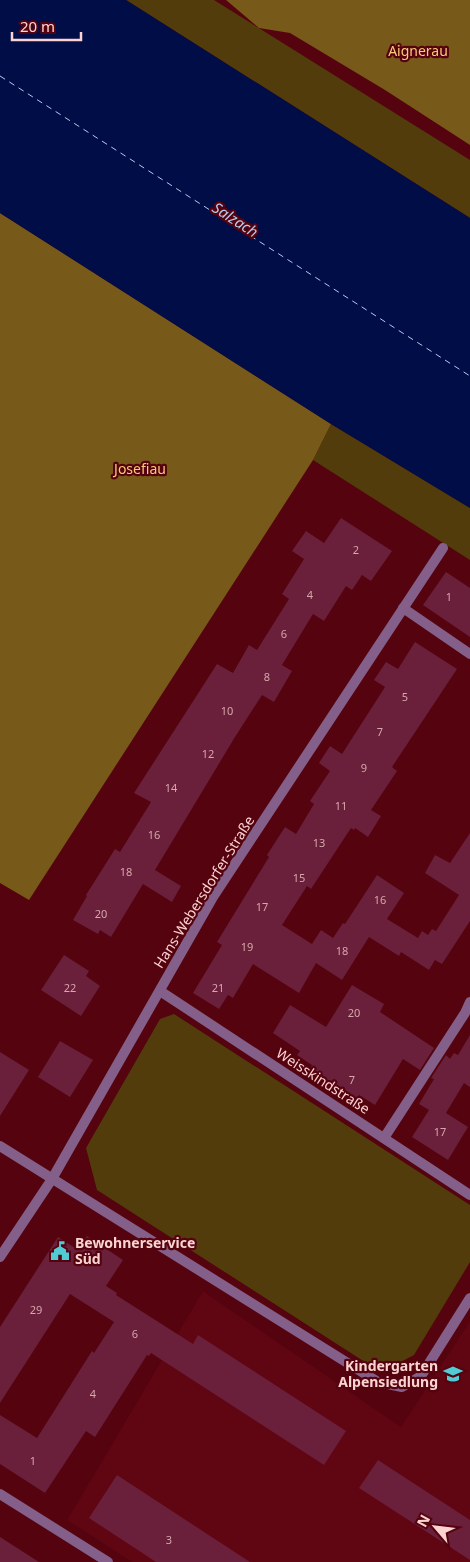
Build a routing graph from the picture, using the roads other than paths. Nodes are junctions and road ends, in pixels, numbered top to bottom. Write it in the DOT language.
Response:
graph roads {
  1 [pos="443,548"];
  2 [pos="403,608"];
  3 [pos="470,654"];
  4 [pos="160,991"];
  5 [pos="470,1002"];
  6 [pos="384,1138"];
  7 [pos="0,1146"];
  8 [pos="52,1179"];
  9 [pos="470,1195"];
  10 [pos="0,1257"];
  11 [pos="470,1298"];
  12 [pos="0,1494"];
  13 [pos="108,1562"];
  1 -- 2 [label="street, Hans-Webersdorfer-Straße"];
  2 -- 3 [label="street"];
  2 -- 4 [label="street, Hans-Webersdorfer-Straße"];
  4 -- 6 [label="street, Weisskindstraße"];
  4 -- 8 [label="street, Hans-Webersdorfer-Straße"];
  5 -- 6 [label="street"];
  6 -- 9 [label="street, Weisskindstraße"];
  7 -- 8 [label="street"];
  8 -- 10 [label="street, Hans-Webersdorfer-Straße"];
  8 -- 11 [label="street"];
  12 -- 13 [label="street"];
}
